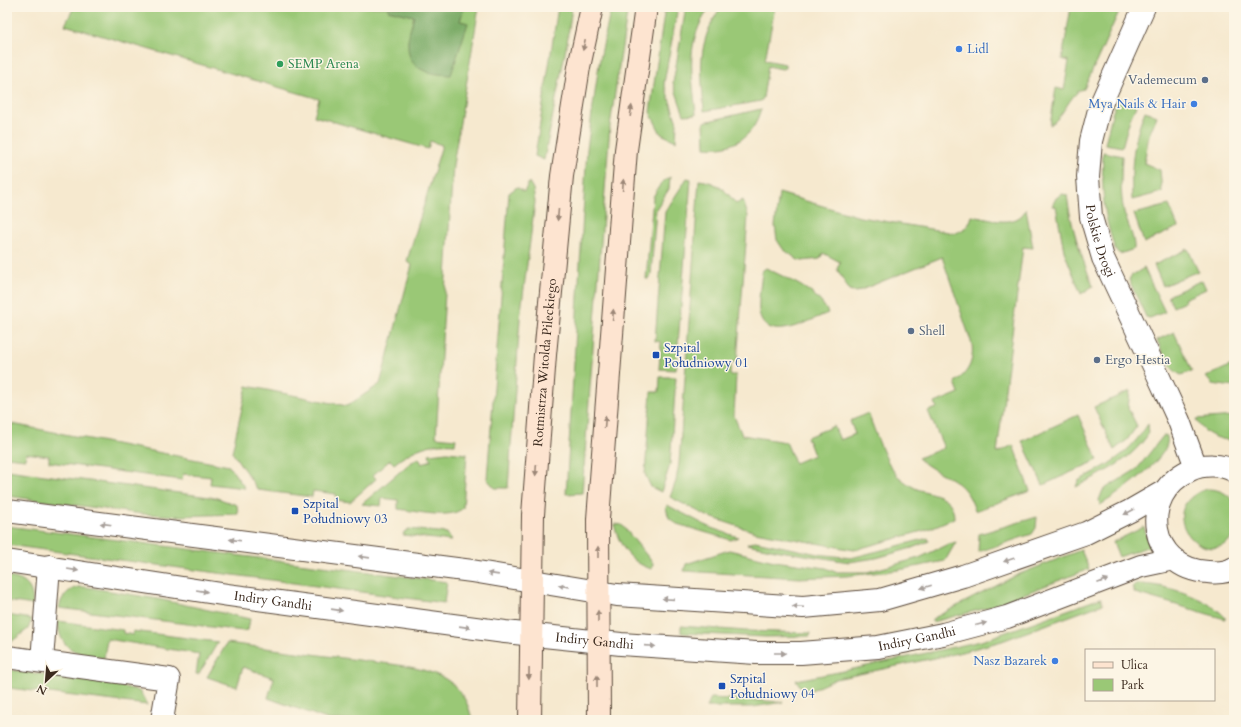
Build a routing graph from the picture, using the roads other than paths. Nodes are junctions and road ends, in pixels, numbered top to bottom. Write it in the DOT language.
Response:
graph roads {
  1 [pos="592,7"];
  2 [pos="646,7"];
  3 [pos="1144,7"];
  4 [pos="1196,467"];
  5 [pos="1233,470"];
  6 [pos="1163,492"];
  7 [pos="7,511"];
  8 [pos="1174,559"];
  9 [pos="7,561"];
  10 [pos="49,566"];
  11 [pos="1234,568"];
  12 [pos="531,580"];
  13 [pos="598,591"];
  14 [pos="530,635"];
  15 [pos="598,641"];
  16 [pos="7,656"];
  17 [pos="42,661"];
  18 [pos="162,720"];
  19 [pos="530,720"];
  20 [pos="599,720"];
  1 -- 12 [label="main road, Rotmistrza Witolda Pileckiego, one-way"];
  13 -- 2 [label="main road, one-way"];
  3 -- 4 [label="street, Polskie Drogi"];
  4 -- 5 [label="street"];
  4 -- 6 [label="street"];
  6 -- 8 [label="street"];
  6 -- 13 [label="street, one-way"];
  12 -- 7 [label="street, one-way"];
  8 -- 11 [label="street"];
  15 -- 8 [label="street, Indiry Gandhi, one-way"];
  9 -- 10 [label="street, Indiry Gandhi"];
  10 -- 14 [label="street, Indiry Gandhi, one-way"];
  10 -- 17 [label="street"];
  13 -- 12 [label="street, one-way"];
  12 -- 14 [label="main road, Rotmistrza Witolda Pileckiego"];
  15 -- 13 [label="main road, one-way"];
  14 -- 15 [label="street, Indiry Gandhi"];
  14 -- 19 [label="main road, Rotmistrza Witolda Pileckiego, one-way"];
  20 -- 15 [label="main road, one-way"];
  16 -- 17 [label="street"];
  17 -- 18 [label="street"];
}
